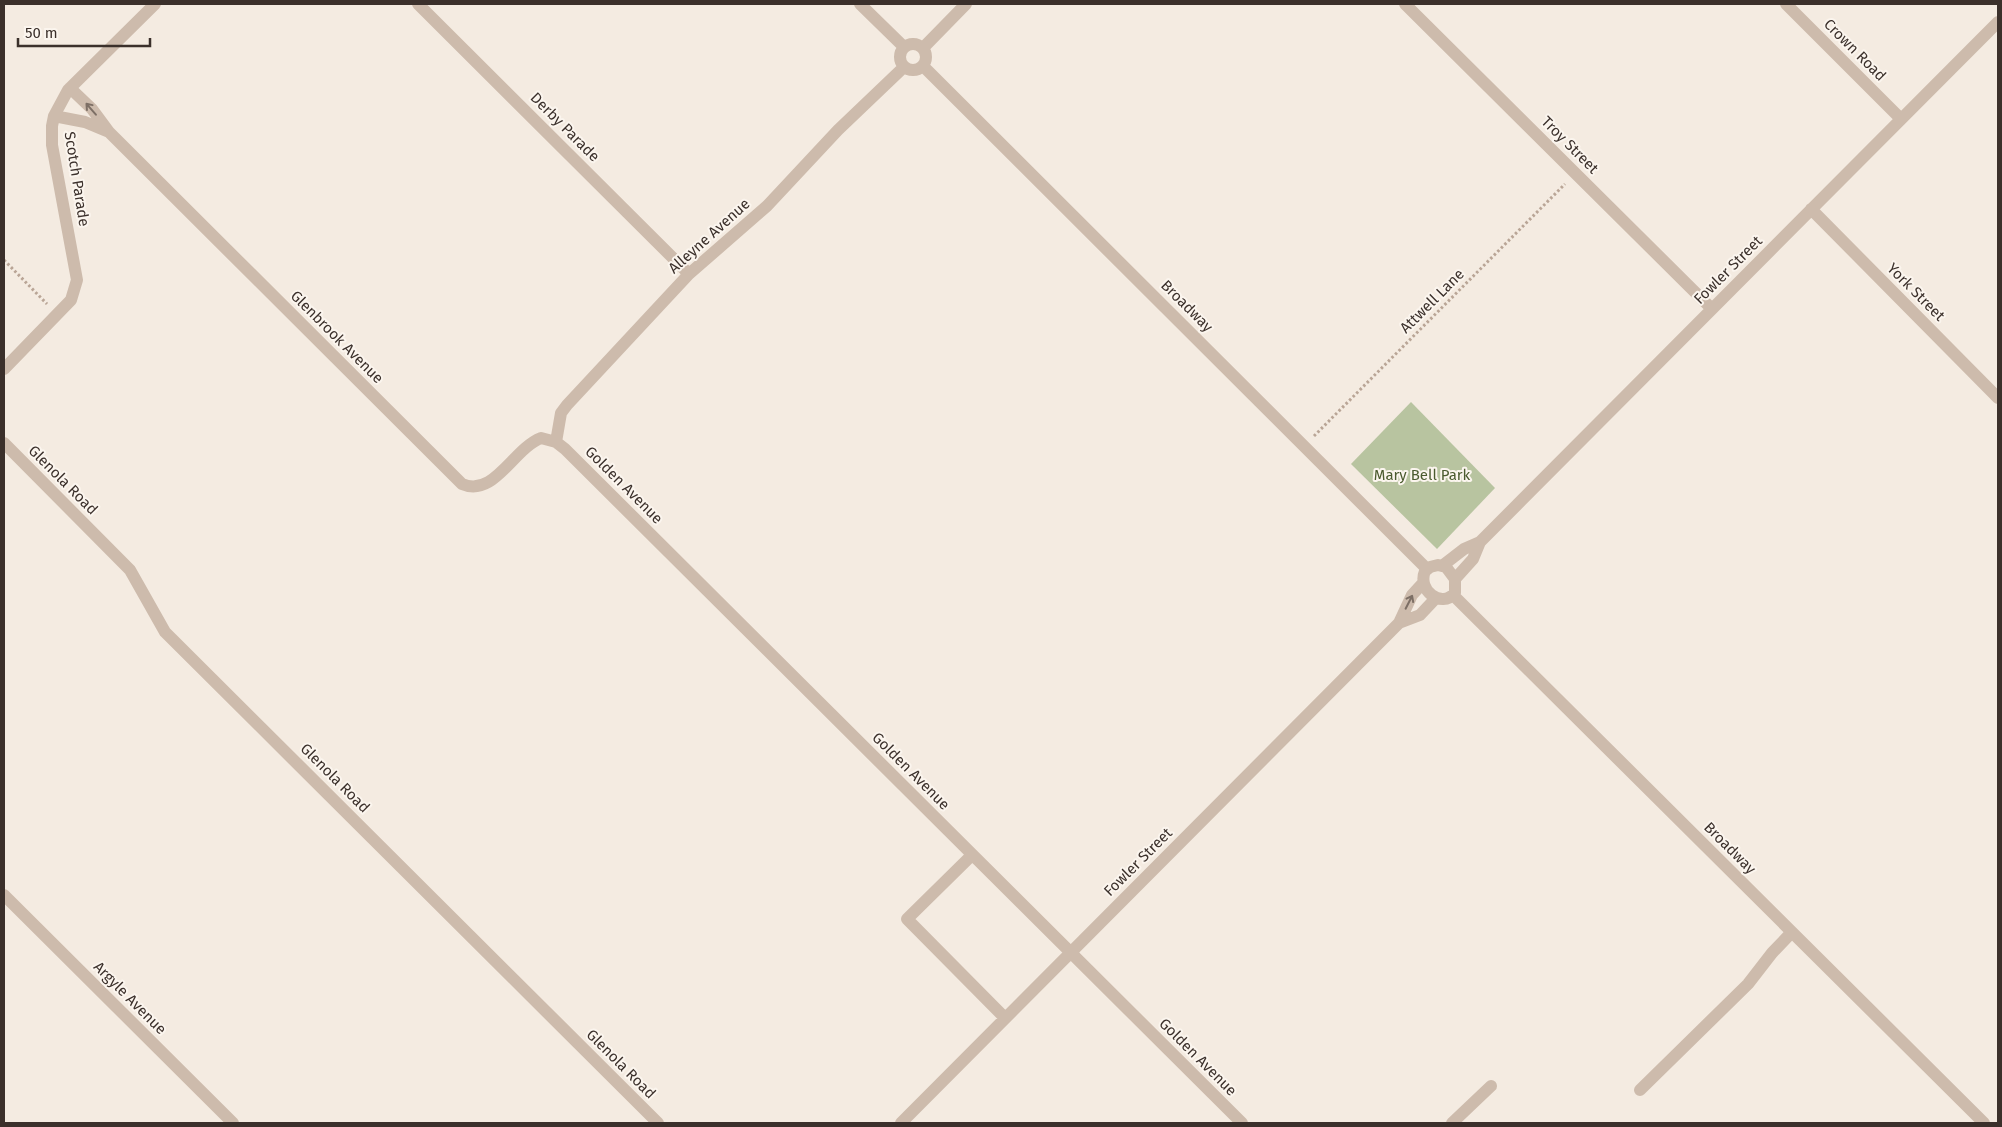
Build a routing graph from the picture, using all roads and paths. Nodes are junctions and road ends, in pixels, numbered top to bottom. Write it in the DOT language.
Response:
graph roads {
  1 [pos="155,4"];
  2 [pos="418,4"];
  3 [pos="860,4"];
  4 [pos="966,4"];
  5 [pos="1405,4"];
  6 [pos="1786,4"];
  7 [pos="1998,22"];
  8 [pos="904,47"];
  9 [pos="923,48"];
  10 [pos="904,66"];
  11 [pos="923,66"];
  12 [pos="70,88"];
  13 [pos="54,116"];
  14 [pos="1901,119"];
  15 [pos="109,132"];
  16 [pos="1575,173"];
  17 [pos="1811,209"];
  18 [pos="4,260"];
  19 [pos="689,274"];
  20 [pos="1712,309"];
  21 [pos="58,315"];
  22 [pos="4,369"];
  23 [pos="1998,398"];
  24 [pos="556,442"];
  25 [pos="4,443"];
  26 [pos="1305,446"];
  27 [pos="1480,542"];
  28 [pos="1442,566"];
  29 [pos="1427,569"];
  30 [pos="1455,579"];
  31 [pos="1423,583"];
  32 [pos="1453,595"];
  33 [pos="1436,598"];
  34 [pos="1399,623"];
  35 [pos="972,855"];
  36 [pos="4,896"];
  37 [pos="1792,932"];
  38 [pos="1070,953"];
  39 [pos="1005,1018"];
  40 [pos="1491,1086"];
  41 [pos="1640,1090"];
  42 [pos="233,1123"];
  43 [pos="658,1123"];
  44 [pos="901,1123"];
  45 [pos="1242,1123"];
  46 [pos="1452,1123"];
  47 [pos="1984,1123"];
  1 -- 12 [label="street, Scotch Parade"];
  2 -- 19 [label="street, Derby Parade"];
  3 -- 8 [label="street"];
  4 -- 9 [label="street"];
  5 -- 16 [label="street, Troy Street"];
  6 -- 14 [label="street, Crown Road"];
  7 -- 14 [label="street, Fowler Street"];
  8 -- 9 [label="street"];
  8 -- 10 [label="street"];
  9 -- 11 [label="street"];
  10 -- 11 [label="street"];
  10 -- 19 [label="street, Alleyne Avenue"];
  11 -- 26 [label="street, Broadway"];
  12 -- 13 [label="street, Scotch Parade"];
  15 -- 12 [label="street, Glenbrook Avenue, one-way"];
  13 -- 15 [label="street, Glenbrook Avenue"];
  13 -- 21 [label="street, Scotch Parade"];
  14 -- 17 [label="street, Fowler Street"];
  15 -- 24 [label="street, Glenbrook Avenue"];
  16 -- 20 [label="street, Troy Street"];
  16 -- 26 [label="path, Attwell Lane"];
  17 -- 20 [label="street, Fowler Street"];
  17 -- 23 [label="street, York Street"];
  18 -- 21 [label="path"];
  19 -- 24 [label="street, Alleyne Avenue"];
  20 -- 27 [label="street, Fowler Street"];
  21 -- 22 [label="street, Scotch Parade"];
  24 -- 35 [label="street, Golden Avenue"];
  25 -- 43 [label="street, Glenola Road"];
  26 -- 29 [label="street, Broadway"];
  27 -- 28 [label="street, Fowler Street"];
  27 -- 30 [label="street, Fowler Street"];
  28 -- 29 [label="street"];
  28 -- 30 [label="street"];
  29 -- 31 [label="street"];
  30 -- 32 [label="street"];
  31 -- 33 [label="street"];
  34 -- 31 [label="street, Fowler Street, one-way"];
  32 -- 33 [label="street"];
  32 -- 37 [label="street, Broadway"];
  33 -- 34 [label="street, Fowler Street"];
  34 -- 38 [label="street, Fowler Street"];
  35 -- 38 [label="street, Golden Avenue"];
  35 -- 39 [label="street"];
  36 -- 42 [label="street, Argyle Avenue"];
  37 -- 41 [label="street"];
  37 -- 47 [label="street, Broadway"];
  38 -- 39 [label="street, Fowler Street"];
  38 -- 45 [label="street, Golden Avenue"];
  39 -- 44 [label="street, Fowler Street"];
  40 -- 46 [label="street"];
}
